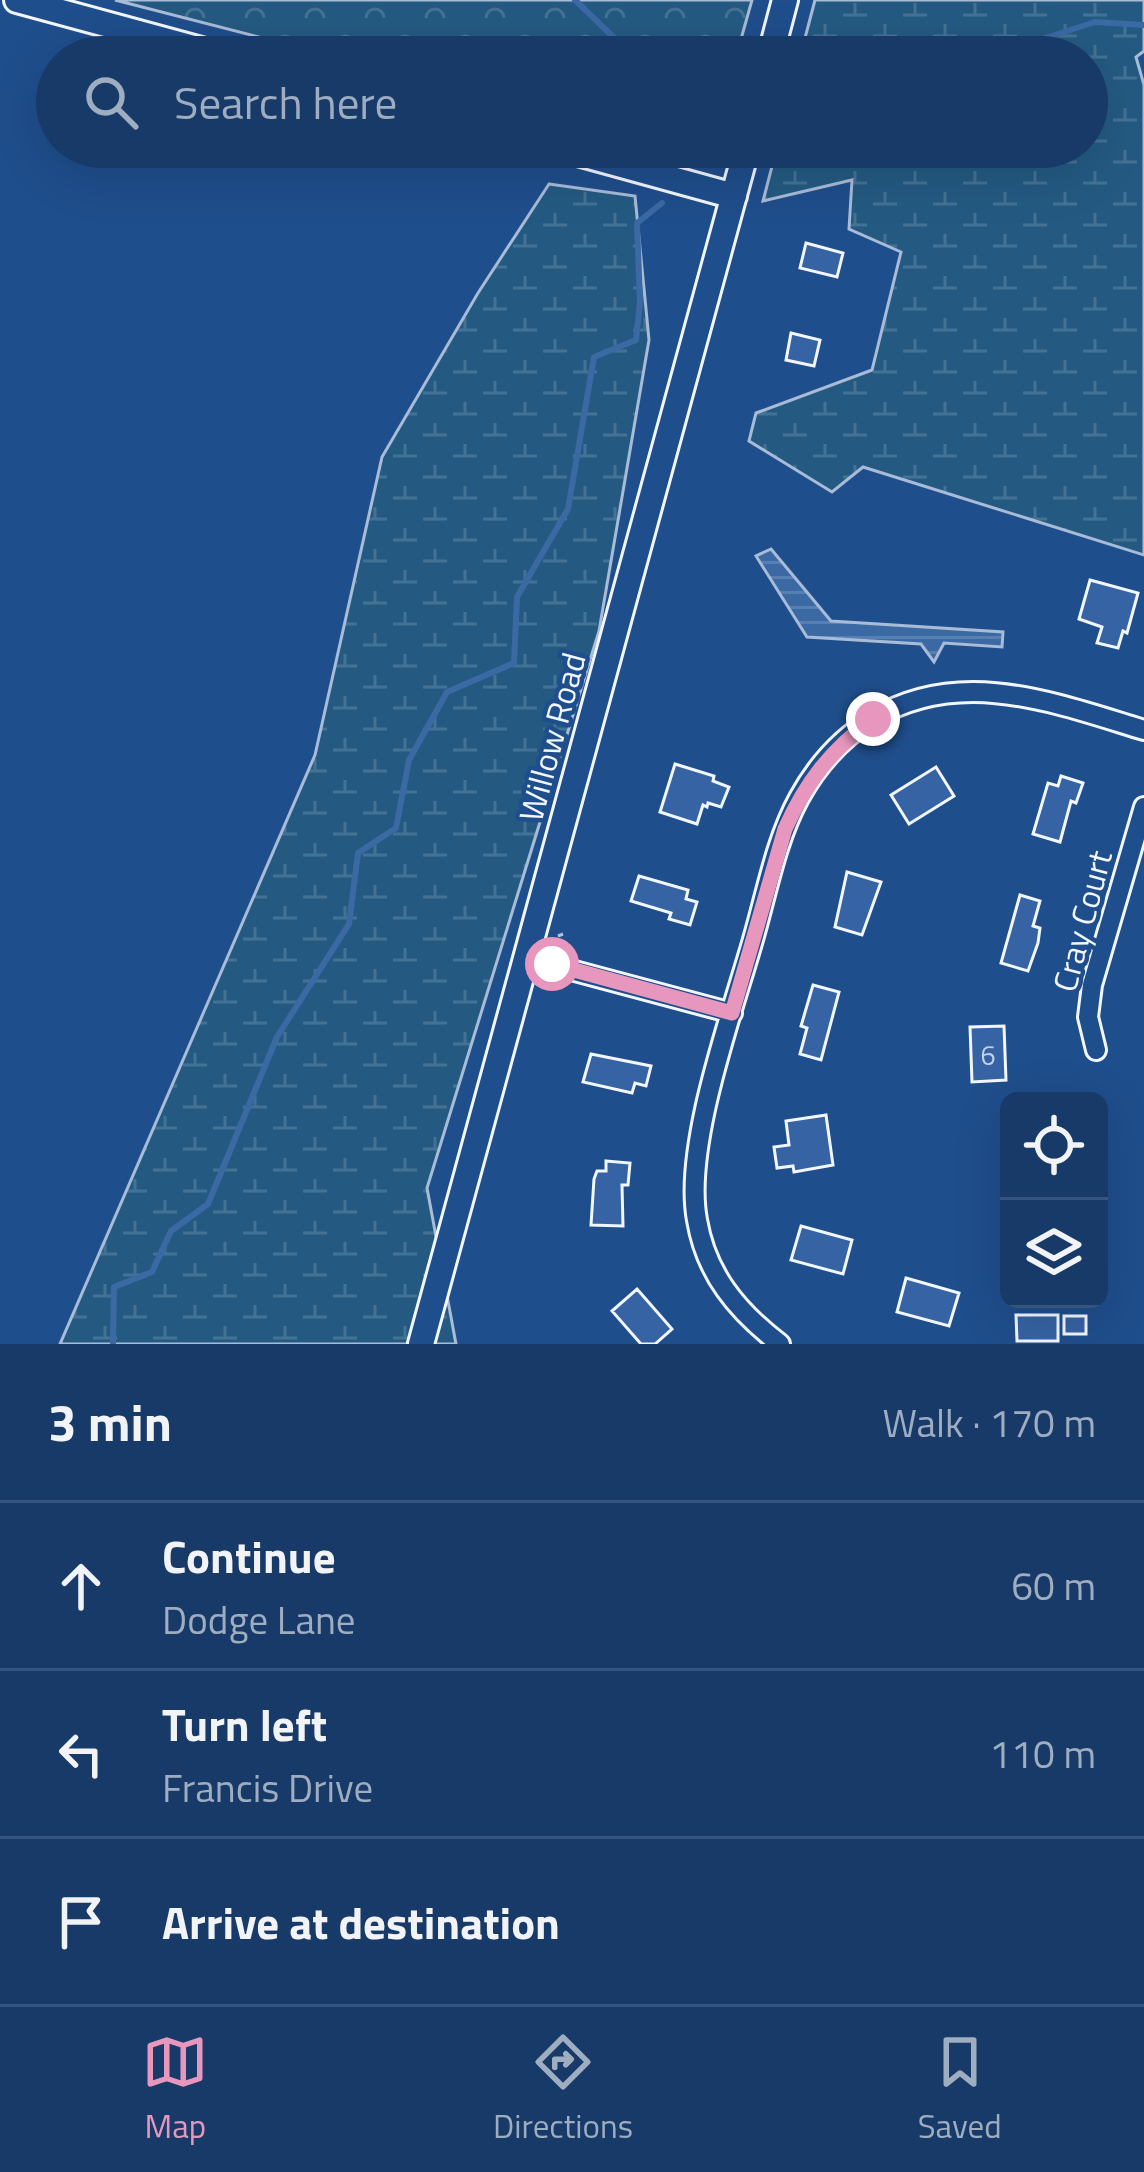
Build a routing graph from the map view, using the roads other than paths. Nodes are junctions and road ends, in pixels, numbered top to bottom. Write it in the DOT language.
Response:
graph roads {
  1 [pos="17,0"];
  2 [pos="785,0"];
  3 [pos="150,36"];
  4 [pos="776,36"];
  5 [pos="632,168"];
  6 [pos="741,168"];
  7 [pos="734,196"];
  8 [pos="1144,730"];
  9 [pos="1144,807"];
  10 [pos="526,958"];
  11 [pos="732,1013"];
  12 [pos="1096,1051"];
  13 [pos="421,1344"];
  14 [pos="780,1344"];
  1 -- 3 [label="street"];
  2 -- 4 [label="street"];
  5 -- 7 [label="street"];
  6 -- 7 [label="street, Willow Road"];
  7 -- 10 [label="street, Willow Road"];
  8 -- 11 [label="street"];
  9 -- 12 [label="street, Cray Court"];
  10 -- 11 [label="street"];
  10 -- 13 [label="street, Willow Road"];
  11 -- 14 [label="street"];
}
